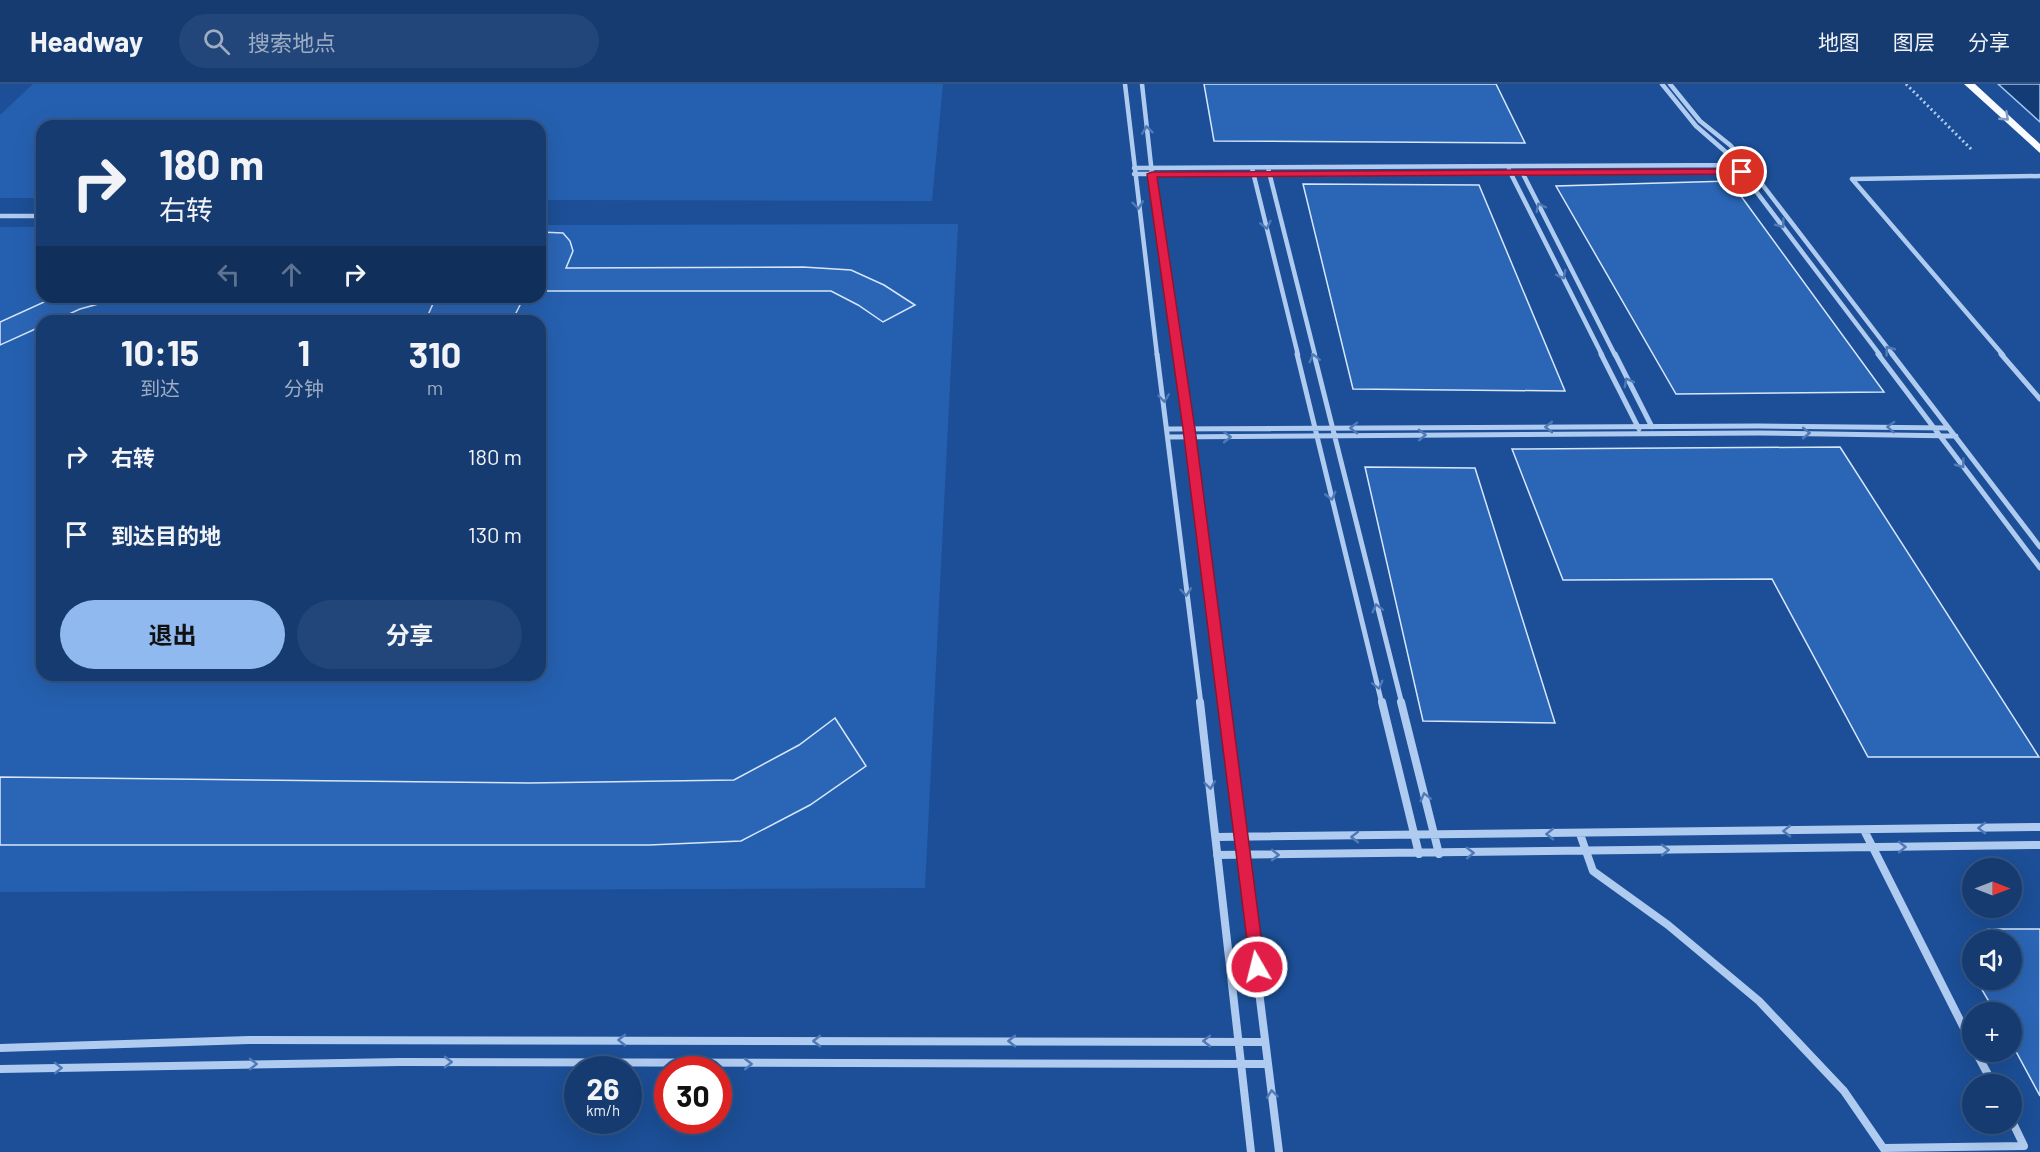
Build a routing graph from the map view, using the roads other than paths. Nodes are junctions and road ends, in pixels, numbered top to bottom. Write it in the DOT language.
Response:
graph roads {
  1 [pos="1125,84"];
  2 [pos="1142,84"];
  3 [pos="1662,84"];
  4 [pos="1670,84"];
  5 [pos="1969,84"];
  6 [pos="2040,150"];
  7 [pos="1737,165"];
  8 [pos="1747,165"];
  9 [pos="1508,167"];
  10 [pos="1519,167"];
  11 [pos="1134,171"];
  12 [pos="1152,171"];
  13 [pos="1253,171"];
  14 [pos="1268,171"];
  15 [pos="1742,172"];
  16 [pos="1752,172"];
  17 [pos="1511,173"];
  18 [pos="1522,173"];
  19 [pos="2040,177"];
  20 [pos="0,216"];
  21 [pos="36,216"];
  22 [pos="2040,399"];
  23 [pos="1638,426"];
  24 [pos="1651,426"];
  25 [pos="1315,428"];
  26 [pos="1332,428"];
  27 [pos="1934,428"];
  28 [pos="1949,428"];
  29 [pos="1167,429"];
  30 [pos="1189,429"];
  31 [pos="1641,433"];
  32 [pos="1655,433"];
  33 [pos="1317,436"];
  34 [pos="1334,436"];
  35 [pos="1940,436"];
  36 [pos="1956,436"];
  37 [pos="1168,437"];
  38 [pos="1190,437"];
  39 [pos="2040,547"];
  40 [pos="2040,568"];
  41 [pos="2040,827"];
  42 [pos="1864,830"];
  43 [pos="1580,834"];
  44 [pos="1414,836"];
  45 [pos="1434,836"];
  46 [pos="1216,837"];
  47 [pos="1240,838"];
  48 [pos="2040,845"];
  49 [pos="1873,847"];
  50 [pos="1585,852"];
  51 [pos="1419,854"];
  52 [pos="1439,854"];
  53 [pos="1217,855"];
  54 [pos="1241,855"];
  55 [pos="1962,1024"];
  56 [pos="1239,1041"];
  57 [pos="1265,1042"];
  58 [pos="0,1048"];
  59 [pos="1242,1064"];
  60 [pos="1268,1064"];
  61 [pos="0,1069"];
  62 [pos="2018,1134"];
  63 [pos="1885,1150"];
  64 [pos="1251,1152"];
  65 [pos="1279,1152"];
  1 -- 11 [label="street"];
  12 -- 2 [label="street, one-way"];
  3 -- 7 [label="street"];
  4 -- 8 [label="street"];
  5 -- 6 [label="main road, one-way"];
  7 -- 8 [label="street"];
  7 -- 10 [label="street"];
  7 -- 15 [label="street"];
  8 -- 16 [label="street"];
  9 -- 10 [label="street"];
  9 -- 14 [label="street"];
  9 -- 17 [label="street"];
  10 -- 18 [label="street"];
  11 -- 12 [label="street"];
  11 -- 29 [label="street, one-way"];
  12 -- 13 [label="street"];
  12 -- 30 [label="street"];
  13 -- 14 [label="street"];
  13 -- 25 [label="street, one-way"];
  14 -- 17 [label="street"];
  26 -- 14 [label="street, one-way"];
  15 -- 16 [label="street"];
  15 -- 18 [label="street"];
  15 -- 27 [label="street, one-way"];
  28 -- 16 [label="street, one-way"];
  17 -- 18 [label="street"];
  17 -- 23 [label="street, one-way"];
  24 -- 18 [label="street, one-way"];
  19 -- 22 [label="street"];
  20 -- 21 [label="street"];
  23 -- 24 [label="street"];
  23 -- 26 [label="street, one-way"];
  23 -- 31 [label="street"];
  27 -- 24 [label="street, one-way"];
  24 -- 32 [label="street"];
  25 -- 26 [label="street"];
  25 -- 30 [label="street"];
  25 -- 33 [label="street"];
  26 -- 34 [label="street"];
  27 -- 28 [label="street"];
  27 -- 35 [label="street"];
  28 -- 36 [label="street"];
  29 -- 30 [label="street"];
  29 -- 37 [label="street"];
  30 -- 38 [label="street"];
  31 -- 32 [label="street"];
  34 -- 31 [label="street, one-way"];
  32 -- 35 [label="street, one-way"];
  33 -- 34 [label="street"];
  38 -- 33 [label="street, one-way"];
  33 -- 44 [label="street, one-way"];
  45 -- 34 [label="street, one-way"];
  35 -- 36 [label="street"];
  35 -- 40 [label="street, one-way"];
  36 -- 39 [label="street"];
  37 -- 38 [label="street"];
  37 -- 46 [label="street, one-way"];
  38 -- 47 [label="street"];
  41 -- 42 [label="street, one-way"];
  42 -- 43 [label="street, one-way"];
  42 -- 49 [label="street"];
  43 -- 45 [label="street, one-way"];
  43 -- 50 [label="street"];
  44 -- 45 [label="street"];
  44 -- 47 [label="street, one-way"];
  44 -- 51 [label="street"];
  45 -- 52 [label="street"];
  46 -- 47 [label="street"];
  46 -- 53 [label="street"];
  47 -- 54 [label="street"];
  49 -- 48 [label="street, one-way"];
  50 -- 49 [label="street, one-way"];
  49 -- 55 [label="street"];
  52 -- 50 [label="street, one-way"];
  50 -- 63 [label="street"];
  51 -- 52 [label="street"];
  54 -- 51 [label="street, one-way"];
  53 -- 54 [label="street"];
  53 -- 56 [label="street"];
  54 -- 57 [label="street"];
  56 -- 57 [label="street"];
  56 -- 58 [label="street, one-way"];
  56 -- 59 [label="street"];
  57 -- 60 [label="street"];
  59 -- 60 [label="street"];
  61 -- 59 [label="street, one-way"];
  59 -- 64 [label="street"];
  65 -- 60 [label="street, one-way"];
  62 -- 63 [label="street"];
}
